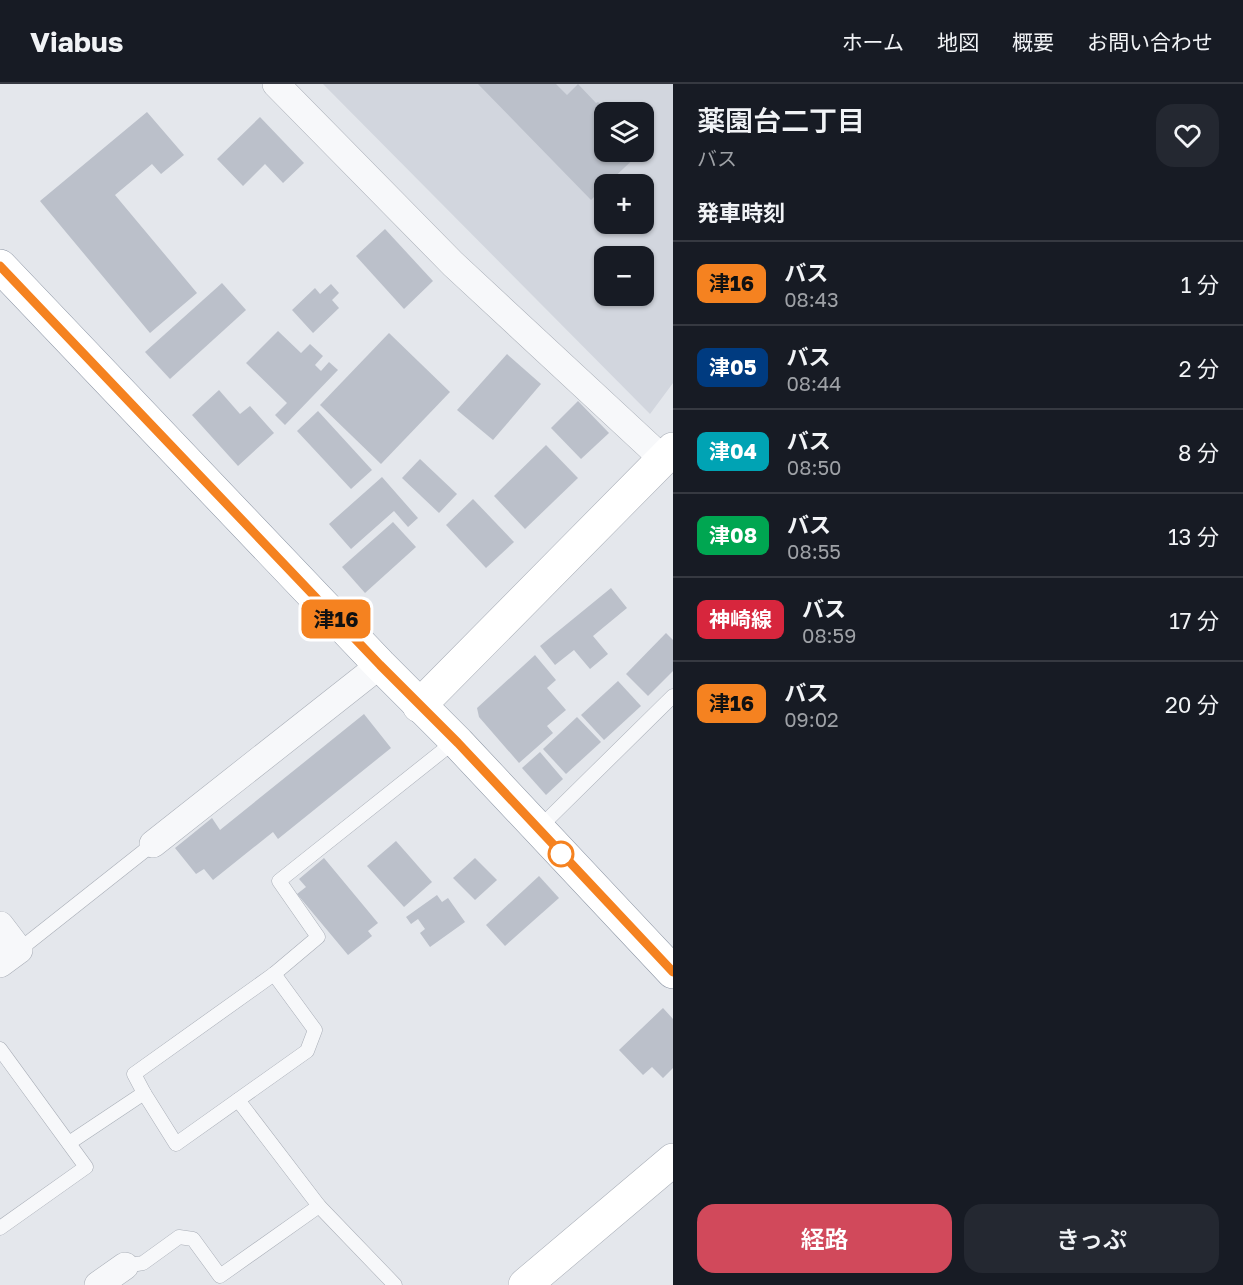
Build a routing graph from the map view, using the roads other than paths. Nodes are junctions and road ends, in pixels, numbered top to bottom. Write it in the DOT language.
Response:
graph roads {
  1 [pos="276,84"];
  2 [pos="0,266"];
  3 [pos="668,454"];
  4 [pos="380,665"];
  5 [pos="673,696"];
  6 [pos="419,706"];
  7 [pos="455,741"];
  8 [pos="537,829"];
  9 [pos="153,844"];
  10 [pos="0,925"];
  11 [pos="9,957"];
  12 [pos="673,972"];
  13 [pos="274,974"];
  14 [pos="0,1049"];
  15 [pos="144,1093"];
  16 [pos="238,1100"];
  17 [pos="69,1143"];
  18 [pos="673,1160"];
  19 [pos="319,1206"];
  20 [pos="0,1228"];
  21 [pos="125,1266"];
  22 [pos="98,1285"];
  23 [pos="395,1285"];
  24 [pos="525,1285"];
  1 -- 3 [label="street"];
  2 -- 4 [label="main road"];
  3 -- 6 [label="main road"];
  4 -- 6 [label="main road"];
  4 -- 9 [label="street"];
  5 -- 8 [label="lane"];
  6 -- 7 [label="main road"];
  7 -- 8 [label="main road"];
  7 -- 13 [label="lane"];
  8 -- 12 [label="main road"];
  9 -- 11 [label="lane"];
  10 -- 11 [label="street"];
  13 -- 15 [label="lane"];
  13 -- 16 [label="lane"];
  14 -- 17 [label="lane"];
  15 -- 16 [label="lane"];
  15 -- 17 [label="lane"];
  16 -- 19 [label="lane"];
  17 -- 20 [label="lane"];
  18 -- 24 [label="main road"];
  19 -- 21 [label="lane"];
  19 -- 23 [label="lane"];
  21 -- 22 [label="street"];
}
